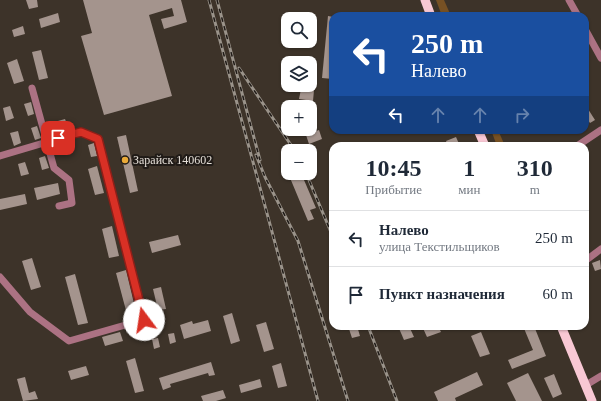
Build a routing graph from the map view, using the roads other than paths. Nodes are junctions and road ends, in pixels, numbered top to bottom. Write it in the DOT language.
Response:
graph roads {
  1 [pos="425,0"];
  2 [pos="569,0"];
  3 [pos="430,12"];
  4 [pos="576,12"];
  5 [pos="589,36"];
  6 [pos="601,58"];
  7 [pos="32,88"];
  8 [pos="601,130"];
  9 [pos="47,142"];
  10 [pos="582,142"];
  11 [pos="0,156"];
  12 [pos="58,206"];
  13 [pos="601,249"];
  14 [pos="589,258"];
  15 [pos="0,277"];
  16 [pos="563,330"];
  17 [pos="601,376"];
  18 [pos="586,385"];
  19 [pos="592,401"];
  1 -- 3 [label="main road"];
  2 -- 4 [label="street"];
  5 -- 6 [label="street"];
  7 -- 9 [label="street"];
  8 -- 10 [label="street"];
  9 -- 11 [label="street"];
  9 -- 12 [label="street"];
  9 -- 15 [label="street"];
  13 -- 14 [label="street"];
  16 -- 18 [label="main road"];
  17 -- 18 [label="street"];
  18 -- 19 [label="main road"];
}
